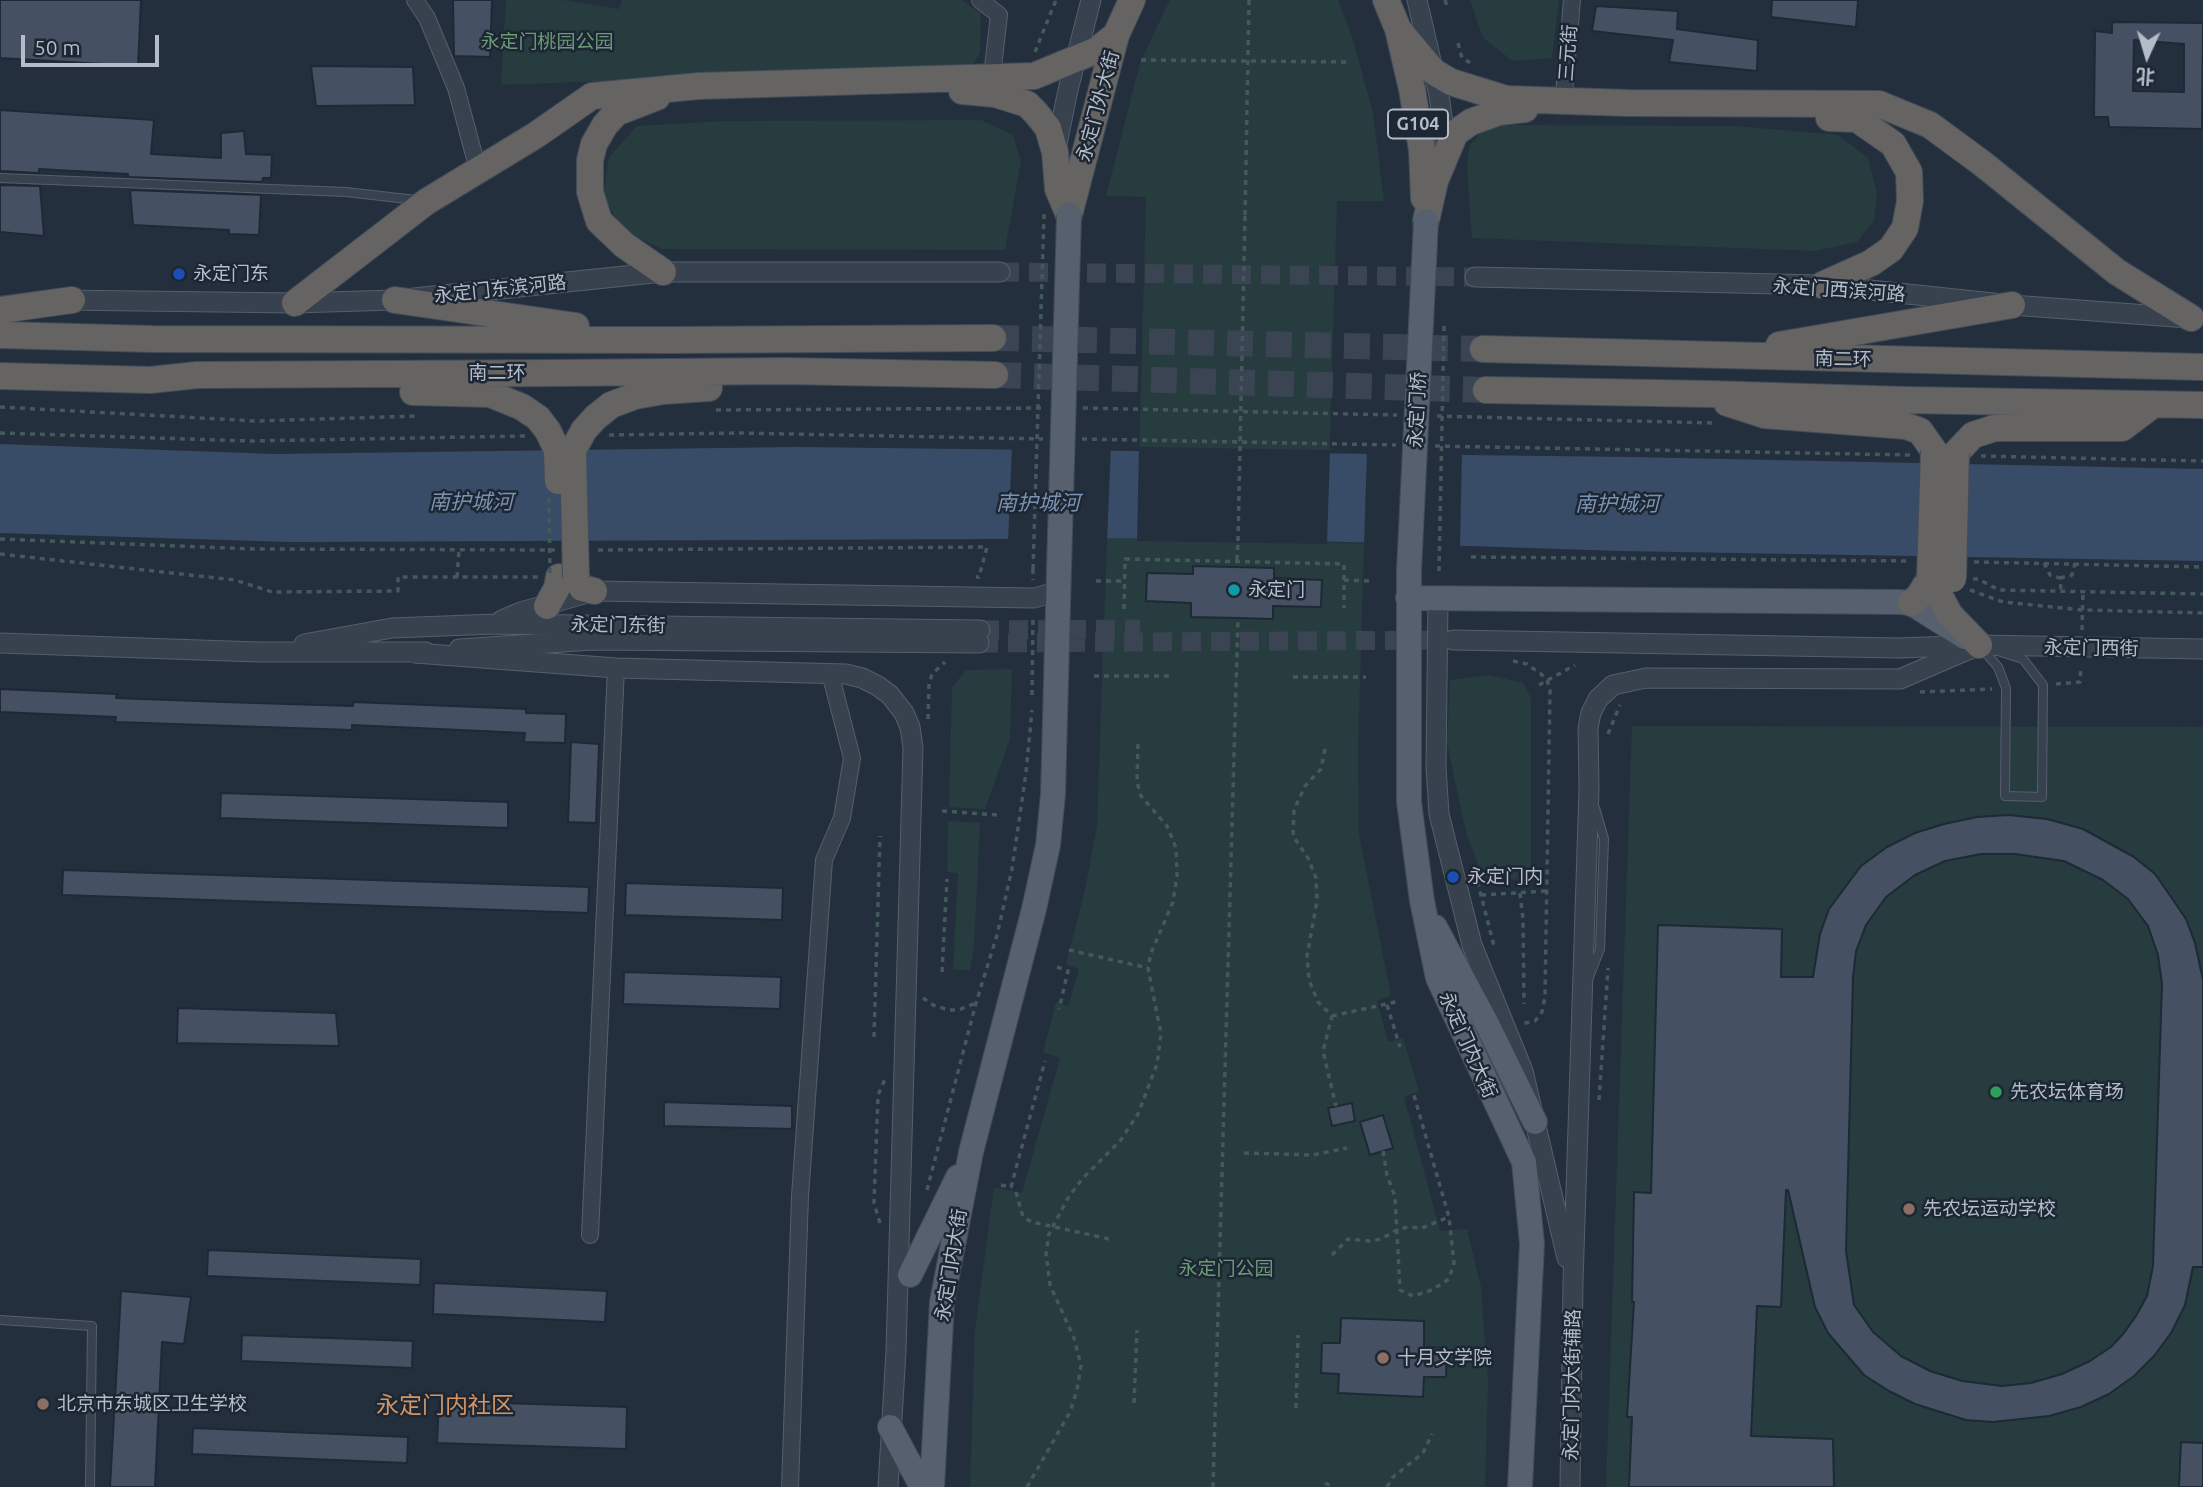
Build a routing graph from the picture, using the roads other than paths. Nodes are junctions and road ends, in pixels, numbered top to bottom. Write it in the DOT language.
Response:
graph roads {
  1 [pos="415,0"];
  2 [pos="980,0"];
  3 [pos="1091,0"];
  4 [pos="1132,0"];
  5 [pos="1386,0"];
  6 [pos="1416,0"];
  7 [pos="1572,0"];
  8 [pos="1398,29"];
  9 [pos="1116,35"];
  10 [pos="1075,61"];
  11 [pos="1434,72"];
  12 [pos="992,76"];
  13 [pos="1564,103"];
  14 [pos="1055,152"];
  15 [pos="1447,152"];
  16 [pos="478,170"];
  17 [pos="0,178"];
  18 [pos="426,202"];
  19 [pos="1057,215"];
  20 [pos="1426,221"];
  21 [pos="663,272"];
  22 [pos="1000,272"];
  23 [pos="1475,276"];
  24 [pos="1822,285"];
  25 [pos="0,298"];
  26 [pos="72,300"];
  27 [pos="396,300"];
  28 [pos="295,303"];
  29 [pos="2012,305"];
  30 [pos="0,310"];
  31 [pos="2197,318"];
  32 [pos="0,335"];
  33 [pos="993,338"];
  34 [pos="675,340"];
  35 [pos="1483,349"];
  36 [pos="1717,356"];
  37 [pos="2203,367"];
  38 [pos="786,372"];
  39 [pos="297,374"];
  40 [pos="995,375"];
  41 [pos="0,376"];
  42 [pos="1486,390"];
  43 [pos="1710,394"];
  44 [pos="2154,404"];
  45 [pos="2203,405"];
  46 [pos="1945,454"];
  47 [pos="1941,570"];
  48 [pos="1059,580"];
  49 [pos="577,582"];
  50 [pos="1408,598"];
  51 [pos="1438,599"];
  52 [pos="1911,603"];
  53 [pos="547,606"];
  54 [pos="495,624"];
  55 [pos="1453,634"];
  56 [pos="0,643"];
  57 [pos="1979,646"];
  58 [pos="2203,649"];
  59 [pos="257,652"];
  60 [pos="415,653"];
  61 [pos="616,668"];
  62 [pos="830,674"];
  63 [pos="1422,901"];
  64 [pos="1535,1122"];
  65 [pos="971,1152"];
  66 [pos="590,1235"];
  67 [pos="910,1275"];
  68 [pos="1573,1282"];
  69 [pos="0,1320"];
  70 [pos="896,1352"];
  71 [pos="890,1427"];
  72 [pos="90,1487"];
  73 [pos="790,1487"];
  74 [pos="888,1487"];
  75 [pos="922,1487"];
  76 [pos="932,1487"];
  77 [pos="1520,1487"];
  78 [pos="1570,1487"];
  1 -- 16 [label="street"];
  2 -- 12 [label="street"];
  3 -- 10 [label="street, 永定门外大街"];
  4 -- 9 [label="highway, 永定门外大街"];
  5 -- 8 [label="highway, G104"];
  6 -- 11 [label="street"];
  7 -- 13 [label="street, 三元街"];
  8 -- 11 [label="highway"];
  8 -- 20 [label="highway, G104"];
  9 -- 10 [label="highway"];
  9 -- 19 [label="highway, 永定门外大街"];
  10 -- 12 [label="highway"];
  10 -- 14 [label="street, 永定门外大街"];
  11 -- 13 [label="highway"];
  11 -- 15 [label="street"];
  12 -- 16 [label="highway"];
  13 -- 15 [label="highway"];
  13 -- 24 [label="highway"];
  13 -- 31 [label="highway"];
  14 -- 19 [label="highway"];
  14 -- 21 [label="highway"];
  15 -- 20 [label="highway"];
  16 -- 18 [label="highway"];
  17 -- 18 [label="lane"];
  18 -- 28 [label="highway"];
  19 -- 48 [label="main road, bridge"];
  20 -- 50 [label="main road, 永定门桥, bridge"];
  21 -- 22 [label="street, 永定门东滨河路"];
  21 -- 27 [label="street, 永定门东滨河路"];
  23 -- 24 [label="street, 永定门西滨河路"];
  24 -- 29 [label="street, 永定门西滨河路"];
  25 -- 26 [label="street, 永定门东滨河路"];
  26 -- 28 [label="street, 永定门东滨河路"];
  26 -- 30 [label="highway"];
  27 -- 28 [label="street, 永定门东滨河路"];
  27 -- 34 [label="highway"];
  29 -- 31 [label="street, 永定门西滨河路"];
  29 -- 36 [label="highway"];
  32 -- 34 [label="highway, 南二环"];
  33 -- 34 [label="highway, 南二环"];
  35 -- 36 [label="highway, 南二环"];
  36 -- 37 [label="highway, 南二环"];
  38 -- 39 [label="highway, 南二环"];
  38 -- 40 [label="highway, 南二环"];
  38 -- 49 [label="highway, bridge"];
  39 -- 41 [label="highway, 南二环"];
  39 -- 49 [label="highway, bridge"];
  42 -- 43 [label="highway, 南二环"];
  43 -- 44 [label="highway, 南二环"];
  43 -- 46 [label="highway"];
  44 -- 45 [label="highway, 南二环"];
  44 -- 46 [label="highway"];
  46 -- 47 [label="highway, bridge"];
  47 -- 52 [label="highway"];
  47 -- 57 [label="highway"];
  48 -- 49 [label="street"];
  48 -- 65 [label="main road, 永定门内大街"];
  49 -- 53 [label="street"];
  49 -- 53 [label="highway"];
  50 -- 51 [label="main road"];
  50 -- 63 [label="main road, 永定门内大街"];
  51 -- 52 [label="main road"];
  51 -- 64 [label="street"];
  52 -- 57 [label="main road"];
  53 -- 54 [label="street"];
  54 -- 59 [label="street, 永定门东街"];
  54 -- 60 [label="street, 永定门东街"];
  55 -- 57 [label="street, 永定门西街"];
  56 -- 59 [label="street, 永定门东街"];
  57 -- 57 [label="lane"];
  57 -- 58 [label="street, 永定门西街"];
  57 -- 68 [label="street"];
  59 -- 60 [label="street, 永定门东街"];
  60 -- 61 [label="street"];
  61 -- 62 [label="street"];
  61 -- 66 [label="street"];
  62 -- 70 [label="street"];
  62 -- 73 [label="street"];
  63 -- 64 [label="main road"];
  63 -- 77 [label="main road, 永定门内大街"];
  64 -- 68 [label="street"];
  65 -- 67 [label="main road"];
  65 -- 76 [label="main road, 永定门内大街"];
  67 -- 70 [label="street"];
  68 -- 78 [label="street, 永定门内大街辅路"];
  69 -- 72 [label="lane"];
  70 -- 71 [label="street"];
  71 -- 74 [label="street"];
  71 -- 75 [label="main road"];
}
